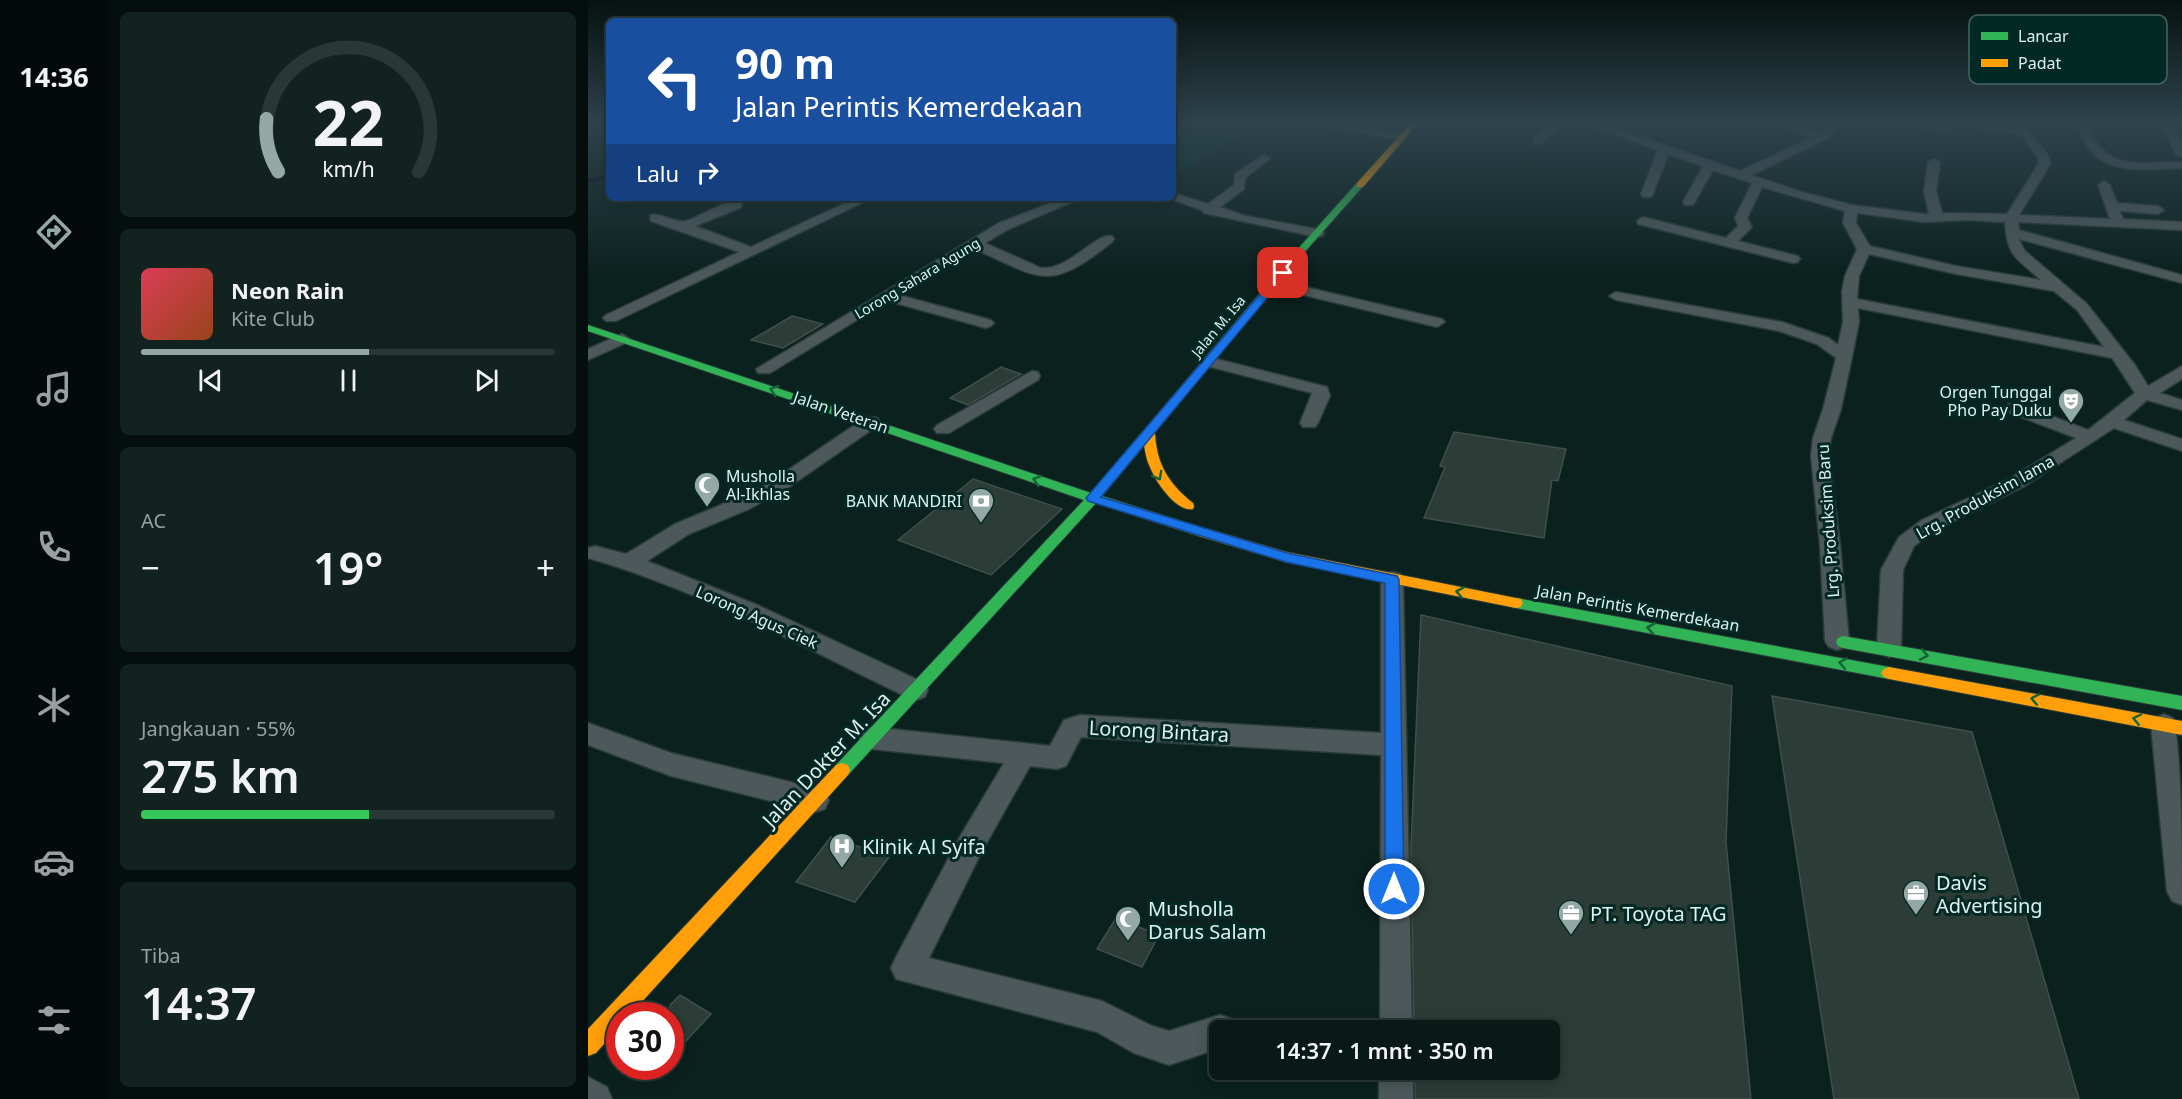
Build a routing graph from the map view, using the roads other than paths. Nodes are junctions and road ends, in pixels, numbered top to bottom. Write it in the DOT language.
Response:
graph roads {
  1 [pos="1244,173"];
  2 [pos="1370,173"];
  3 [pos="1655,173"];
  4 [pos="1705,173"];
  5 [pos="1735,173"];
  6 [pos="1744,173"];
  7 [pos="1932,173"];
  8 [pos="2039,173"];
  9 [pos="2105,173"];
  10 [pos="1740,175"];
  11 [pos="1758,182"];
  12 [pos="1647,194"];
  13 [pos="1176,199"];
  14 [pos="860,201"];
  15 [pos="1067,201"];
  16 [pos="1689,202"];
  17 [pos="736,205"];
  18 [pos="2111,206"];
  19 [pos="1852,209"];
  20 [pos="1208,210"];
  21 [pos="2158,210"];
  22 [pos="1936,217"];
  23 [pos="656,218"];
  24 [pos="1643,220"];
  25 [pos="2011,225"];
  26 [pos="2120,225"];
  27 [pos="684,226"];
  28 [pos="2182,226"];
  29 [pos="1317,234"];
  30 [pos="1107,239"];
  31 [pos="1730,242"];
  32 [pos="974,243"];
  33 [pos="1864,249"];
  34 [pos="751,252"];
  35 [pos="1793,259"];
  36 [pos="2182,279"];
  37 [pos="1275,284"];
  38 [pos="2059,287"];
  39 [pos="886,296"];
  40 [pos="1616,296"];
  41 [pos="1851,302"];
  42 [pos="605,316"];
  43 [pos="1437,322"];
  44 [pos="986,323"];
  45 [pos="633,326"];
  46 [pos="588,327"];
  47 [pos="622,339"];
  48 [pos="2117,354"];
  49 [pos="588,355"];
  50 [pos="1844,357"];
  51 [pos="1209,362"];
  52 [pos="759,368"];
  53 [pos="2181,372"];
  54 [pos="1032,376"];
  55 [pos="786,377"];
  56 [pos="2144,394"];
  57 [pos="2182,405"];
  58 [pos="2014,408"];
  59 [pos="2111,421"];
  60 [pos="871,422"];
  61 [pos="1309,423"];
  62 [pos="937,427"];
  63 [pos="1149,434"];
  64 [pos="965,436"];
  65 [pos="2089,437"];
  66 [pos="2182,445"];
  67 [pos="1158,497"];
  68 [pos="1093,498"];
  69 [pos="595,553"];
  70 [pos="629,562"];
  71 [pos="1392,580"];
  72 [pos="1831,639"];
  73 [pos="1889,648"];
  74 [pos="916,690"];
  75 [pos="2182,703"];
  76 [pos="2173,727"];
  77 [pos="588,734"];
  78 [pos="872,738"];
  79 [pos="1393,745"];
  80 [pos="1024,753"];
  81 [pos="815,800"];
  82 [pos="2182,891"];
  83 [pos="1396,1020"];
  84 [pos="1209,1035"];
  85 [pos="588,1045"];
  86 [pos="1396,1080"];
  87 [pos="588,1094"];
  88 [pos="595,1099"];
  89 [pos="1396,1099"];
  1 -- 20 [label="street"];
  2 -- 29 [label="main road, Jalan M. Isa"];
  3 -- 12 [label="street"];
  4 -- 16 [label="street"];
  5 -- 10 [label="street"];
  6 -- 10 [label="street"];
  7 -- 22 [label="street"];
  8 -- 25 [label="street"];
  9 -- 18 [label="street"];
  10 -- 11 [label="street"];
  11 -- 19 [label="street"];
  11 -- 31 [label="street"];
  13 -- 20 [label="street"];
  14 -- 34 [label="street"];
  15 -- 32 [label="street, Lorong Sahara Agung"];
  17 -- 27 [label="street"];
  18 -- 21 [label="street"];
  18 -- 26 [label="street"];
  19 -- 22 [label="street"];
  19 -- 33 [label="street"];
  20 -- 29 [label="street"];
  22 -- 25 [label="street"];
  23 -- 27 [label="street"];
  24 -- 31 [label="street"];
  25 -- 26 [label="street"];
  25 -- 36 [label="street"];
  25 -- 38 [label="street"];
  26 -- 28 [label="street"];
  27 -- 34 [label="street"];
  29 -- 37 [label="main road, Jalan M. Isa"];
  30 -- 32 [label="street"];
  31 -- 35 [label="street"];
  32 -- 39 [label="street, Lorong Sahara Agung"];
  33 -- 38 [label="street"];
  33 -- 41 [label="street, Lrg. Produksim Baru"];
  34 -- 42 [label="street"];
  37 -- 43 [label="street"];
  37 -- 51 [label="main road, Jalan M. Isa"];
  38 -- 48 [label="street"];
  39 -- 44 [label="street"];
  39 -- 52 [label="street, Lorong Sahara Agung"];
  40 -- 50 [label="street"];
  41 -- 48 [label="street"];
  41 -- 50 [label="street, Lrg. Produksim Baru"];
  42 -- 45 [label="main road"];
  46 -- 47 [label="main road, Jalan Veteran"];
  47 -- 49 [label="street"];
  60 -- 47 [label="main road, Jalan Veteran, one-way"];
  48 -- 56 [label="street"];
  50 -- 72 [label="street, Lrg. Produksim Baru"];
  51 -- 61 [label="street"];
  51 -- 63 [label="main road, Jalan M. Isa"];
  52 -- 55 [label="main road, Jalan Veteran"];
  53 -- 56 [label="street, Lrg. Produksim lama"];
  54 -- 62 [label="street"];
  56 -- 57 [label="street"];
  56 -- 59 [label="street, Lrg. Produksim lama"];
  58 -- 65 [label="street"];
  59 -- 65 [label="street, Lrg. Produksim lama"];
  59 -- 66 [label="street"];
  68 -- 60 [label="main road, Jalan Veteran, one-way"];
  60 -- 70 [label="street"];
  62 -- 64 [label="main road"];
  63 -- 67 [label="main road, one-way"];
  63 -- 68 [label="main road, Jalan M. Isa"];
  65 -- 73 [label="street, Lrg. Produksim lama"];
  68 -- 71 [label="main road, Jalan Perintis Kemerdekaan"];
  68 -- 74 [label="main road, Jalan Dokter M. Isa"];
  69 -- 70 [label="street, Lorong Agus Ciek"];
  70 -- 74 [label="street, Lorong Agus Ciek"];
  76 -- 71 [label="main road, Jalan Perintis Kemerdekaan, one-way"];
  71 -- 79 [label="street"];
  72 -- 73 [label="main road"];
  73 -- 75 [label="main road, one-way"];
  74 -- 78 [label="main road, Jalan Dokter M. Isa"];
  76 -- 82 [label="street"];
  77 -- 81 [label="street"];
  78 -- 80 [label="street, Lorong Bintara"];
  78 -- 81 [label="main road, Jalan Dokter M. Isa"];
  79 -- 80 [label="street, Lorong Bintara"];
  79 -- 83 [label="street"];
  80 -- 84 [label="street"];
  81 -- 85 [label="main road, Jalan Dokter M. Isa"];
  86 -- 89 [label="street"];
  87 -- 88 [label="street"];
}
